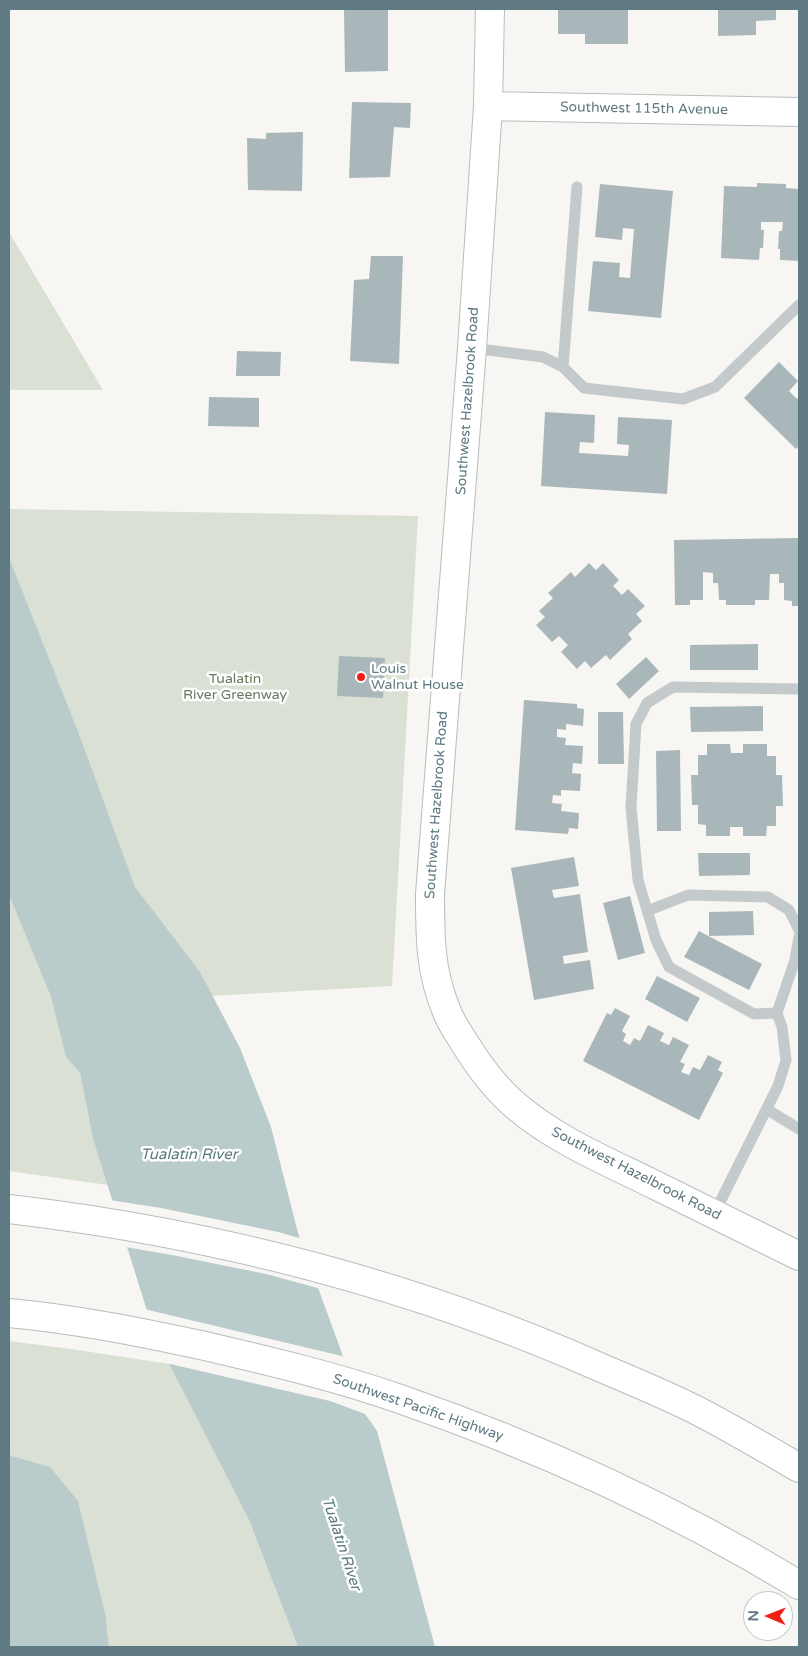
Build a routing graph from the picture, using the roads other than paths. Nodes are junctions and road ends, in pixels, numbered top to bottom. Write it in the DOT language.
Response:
graph roads {
  1 [pos="490,9"];
  2 [pos="488,106"];
  3 [pos="799,112"];
  4 [pos="576,187"];
  5 [pos="799,305"];
  6 [pos="472,348"];
  7 [pos="563,367"];
  8 [pos="799,689"];
  9 [pos="647,911"];
  10 [pos="799,930"];
  11 [pos="799,937"];
  12 [pos="777,1013"];
  13 [pos="768,1110"];
  14 [pos="799,1129"];
  15 [pos="9,1209"];
  16 [pos="714,1214"];
  17 [pos="799,1256"];
  18 [pos="9,1312"];
  19 [pos="799,1468"];
  20 [pos="799,1585"];
  1 -- 2 [label="main road, Southwest Hazelbrook Road"];
  2 -- 3 [label="main road, Southwest 115th Avenue"];
  2 -- 6 [label="main road, Southwest Hazelbrook Road"];
  4 -- 7 [label="lane"];
  5 -- 7 [label="lane"];
  6 -- 7 [label="lane"];
  6 -- 16 [label="main road, Southwest Hazelbrook Road"];
  8 -- 9 [label="lane"];
  9 -- 10 [label="lane"];
  9 -- 12 [label="lane"];
  11 -- 12 [label="lane"];
  12 -- 13 [label="lane"];
  13 -- 14 [label="lane"];
  13 -- 16 [label="lane"];
  15 -- 19 [label="main road"];
  16 -- 17 [label="main road, Southwest Hazelbrook Road"];
  18 -- 20 [label="main road, Southwest Pacific Highway"];
}
